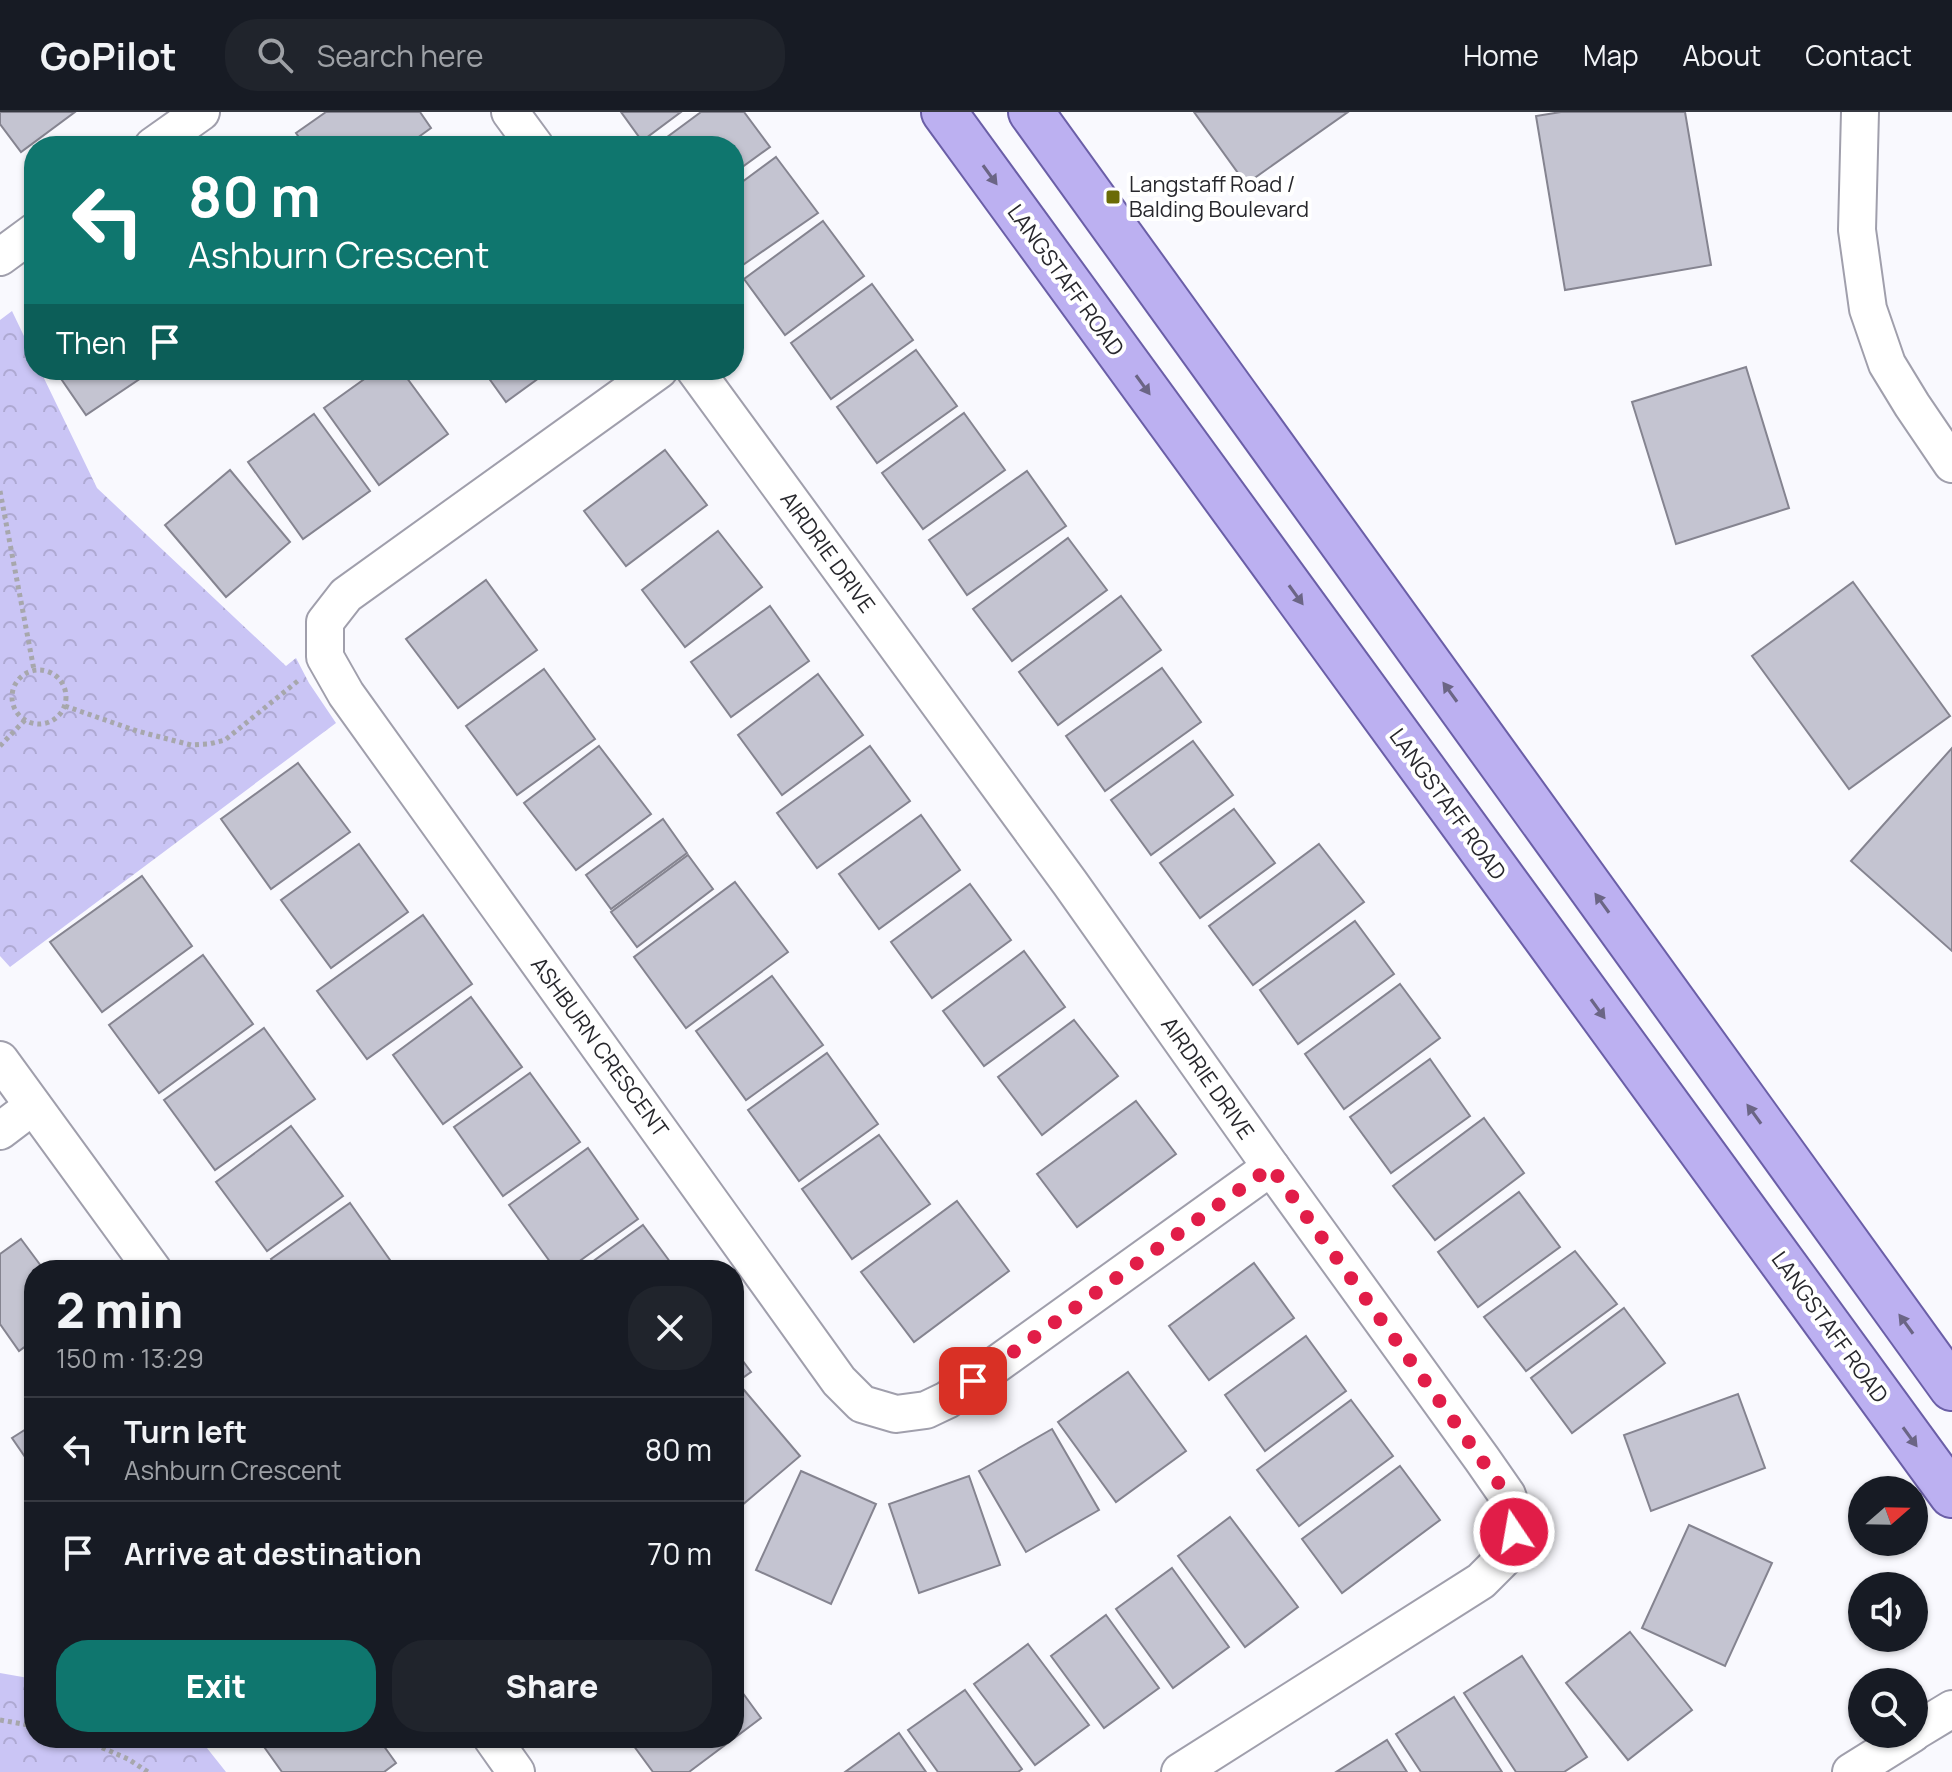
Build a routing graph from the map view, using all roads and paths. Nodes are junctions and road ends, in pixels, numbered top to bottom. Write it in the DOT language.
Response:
graph roads {
  1 [pos="201,112"];
  2 [pos="510,112"];
  3 [pos="944,112"];
  4 [pos="1031,112"];
  5 [pos="1860,112"];
  6 [pos="167,136"];
  7 [pos="528,136"];
  8 [pos="24,239"];
  9 [pos="0,257"];
  10 [pos="645,380"];
  11 [pos="702,380"];
  12 [pos="1952,464"];
  13 [pos="0,491"];
  14 [pos="34,670"];
  15 [pos="300,680"];
  16 [pos="65,706"];
  17 [pos="25,720"];
  18 [pos="0,746"];
  19 [pos="0,1060"];
  20 [pos="33,1106"];
  21 [pos="0,1131"];
  22 [pos="1271,1167"];
  23 [pos="146,1260"];
  24 [pos="1952,1388"];
  25 [pos="1952,1495"];
  26 [pos="1952,1709"];
  27 [pos="0,1720"];
  28 [pos="24,1724"];
  29 [pos="1928,1724"];
  30 [pos="103,1748"];
  31 [pos="499,1748"];
  32 [pos="1889,1748"];
  33 [pos="148,1772"];
  34 [pos="516,1772"];
  35 [pos="1180,1772"];
  36 [pos="1851,1772"];
  1 -- 6 [label="street"];
  2 -- 7 [label="street"];
  3 -- 25 [label="main road, LANGSTAFF ROAD, one-way"];
  24 -- 4 [label="main road, one-way"];
  5 -- 12 [label="street"];
  8 -- 9 [label="street"];
  10 -- 22 [label="street, ASHBURN CRESCENT"];
  11 -- 22 [label="street, AIRDRIE DRIVE"];
  13 -- 14 [label="path"];
  14 -- 16 [label="path"];
  14 -- 17 [label="path"];
  15 -- 16 [label="path"];
  16 -- 17 [label="path"];
  17 -- 18 [label="path"];
  19 -- 20 [label="street"];
  20 -- 21 [label="street"];
  20 -- 23 [label="street"];
  22 -- 35 [label="street, AIRDRIE DRIVE"];
  26 -- 29 [label="street"];
  27 -- 28 [label="path"];
  30 -- 33 [label="path"];
  31 -- 34 [label="street"];
  32 -- 36 [label="street"];
}
